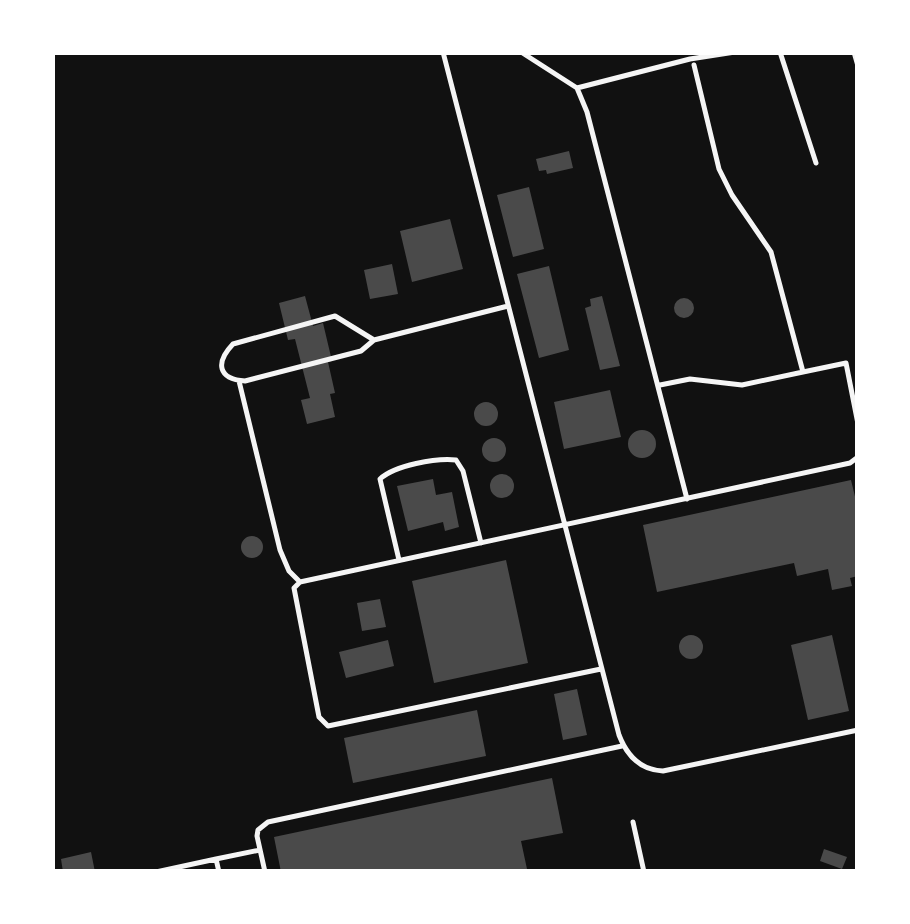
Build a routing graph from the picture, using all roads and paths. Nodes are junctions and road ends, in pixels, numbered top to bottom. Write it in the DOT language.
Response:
graph roads {
  1 [pos="443,52"];
  2 [pos="521,52"];
  3 [pos="735,52"];
  4 [pos="780,52"];
  5 [pos="854,52"];
  6 [pos="694,64"];
  7 [pos="858,66"];
  8 [pos="576,88"];
  9 [pos="816,163"];
  10 [pos="508,306"];
  11 [pos="374,340"];
  12 [pos="803,372"];
  13 [pos="239,380"];
  14 [pos="660,385"];
  15 [pos="858,424"];
  16 [pos="857,458"];
  17 [pos="687,499"];
  18 [pos="564,526"];
  19 [pos="481,544"];
  20 [pos="399,561"];
  21 [pos="300,582"];
  22 [pos="602,669"];
  23 [pos="858,730"];
  24 [pos="623,746"];
  25 [pos="633,822"];
  26 [pos="260,850"];
  27 [pos="216,859"];
  28 [pos="156,872"];
  29 [pos="219,872"];
  30 [pos="265,872"];
  31 [pos="644,872"];
  1 -- 10 [label="lane"];
  2 -- 8 [label="lane"];
  3 -- 8 [label="lane"];
  4 -- 9 [label="lane"];
  5 -- 7 [label="lane"];
  6 -- 12 [label="lane"];
  8 -- 14 [label="lane"];
  10 -- 11 [label="lane"];
  10 -- 18 [label="lane"];
  11 -- 13 [label="lane"];
  11 -- 13 [label="lane"];
  12 -- 14 [label="lane"];
  12 -- 15 [label="lane"];
  13 -- 21 [label="lane"];
  14 -- 17 [label="lane"];
  16 -- 17 [label="lane"];
  17 -- 18 [label="lane"];
  18 -- 19 [label="lane"];
  18 -- 22 [label="lane"];
  19 -- 20 [label="lane"];
  19 -- 20 [label="lane"];
  20 -- 21 [label="lane"];
  21 -- 22 [label="lane"];
  22 -- 24 [label="lane"];
  23 -- 24 [label="lane"];
  24 -- 26 [label="lane"];
  25 -- 31 [label="lane"];
  26 -- 27 [label="lane"];
  26 -- 30 [label="lane"];
  27 -- 28 [label="lane"];
  27 -- 29 [label="lane"];
}
